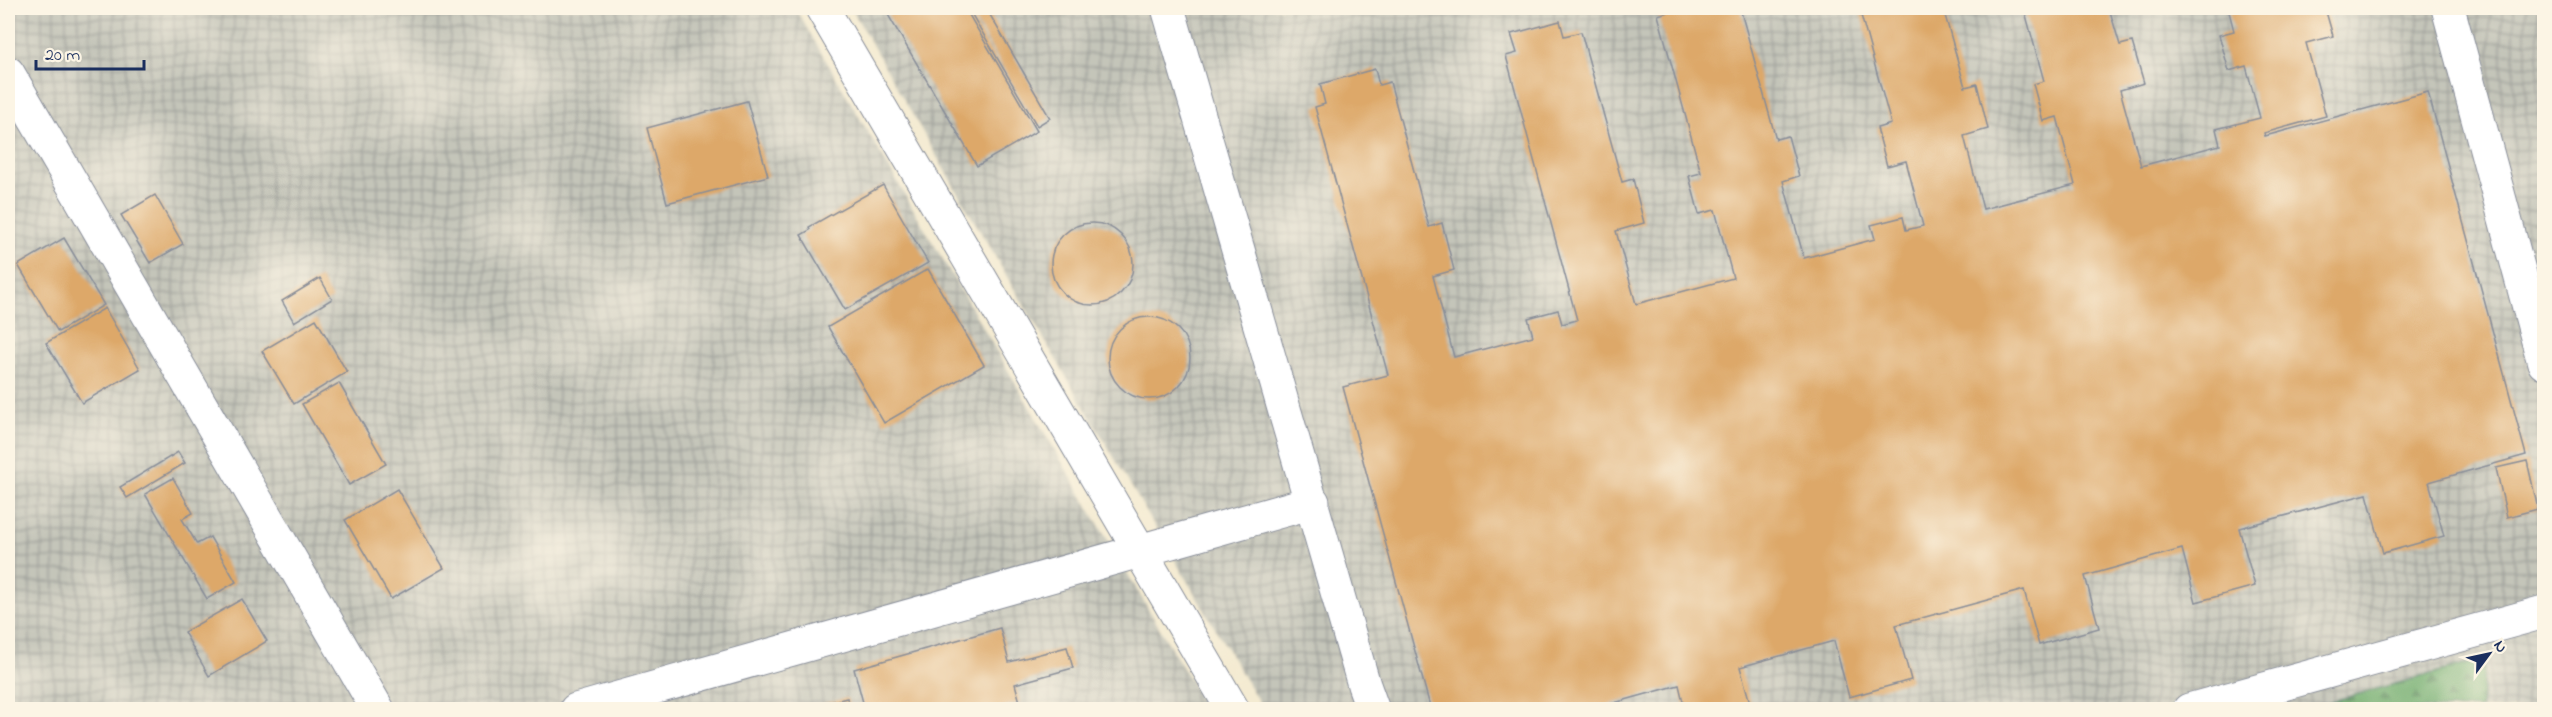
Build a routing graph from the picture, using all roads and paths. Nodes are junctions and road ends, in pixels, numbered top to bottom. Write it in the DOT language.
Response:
graph roads {
  1 [pos="822,8"];
  2 [pos="1168,8"];
  3 [pos="2448,8"];
  4 [pos="8,73"];
  5 [pos="2544,363"];
  6 [pos="1313,502"];
  7 [pos="1139,551"];
  8 [pos="2544,612"];
  9 [pos="378,710"];
  10 [pos="576,710"];
  11 [pos="1233,710"];
  12 [pos="1373,710"];
  13 [pos="2189,710"];
  1 -- 7 [label="street"];
  2 -- 6 [label="street"];
  3 -- 5 [label="street"];
  4 -- 9 [label="street"];
  6 -- 7 [label="street"];
  6 -- 12 [label="street"];
  7 -- 10 [label="street"];
  7 -- 11 [label="street"];
  8 -- 13 [label="street"];
}
